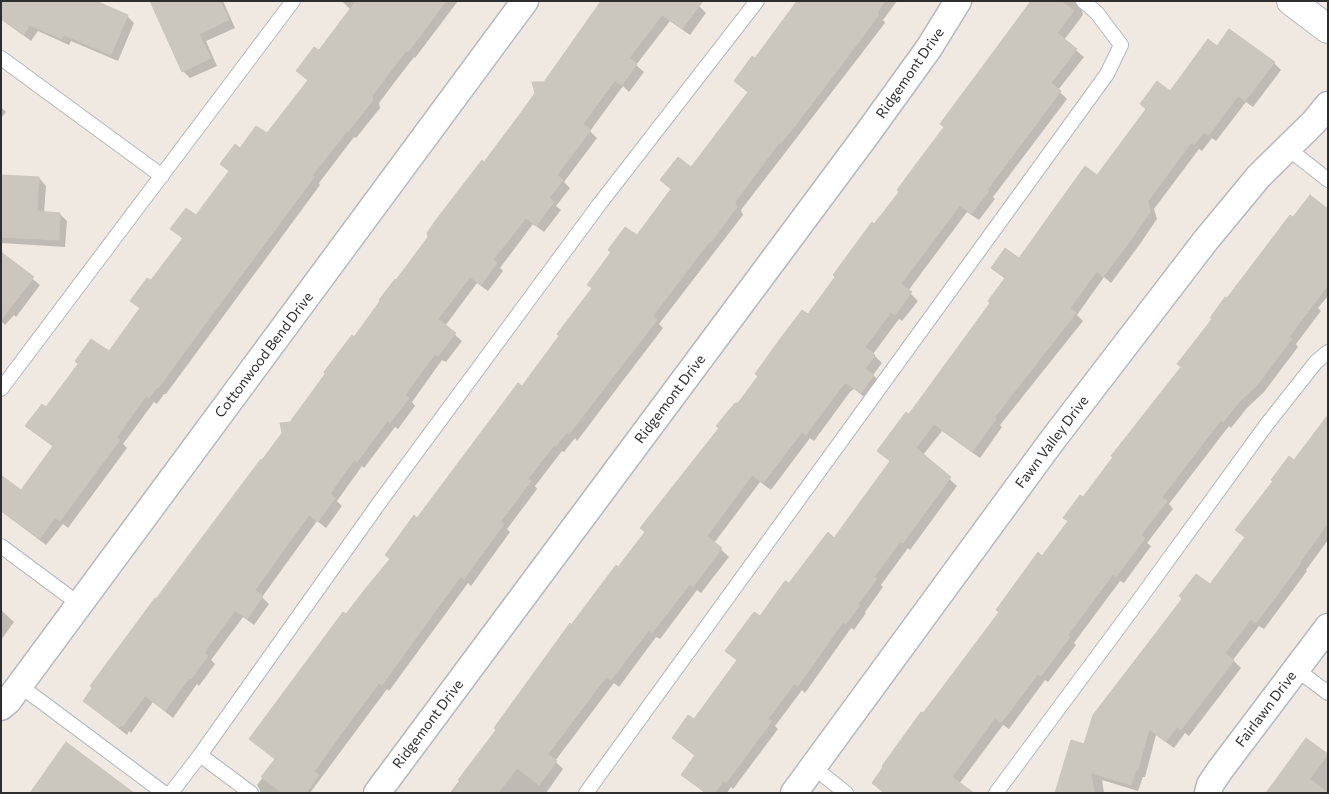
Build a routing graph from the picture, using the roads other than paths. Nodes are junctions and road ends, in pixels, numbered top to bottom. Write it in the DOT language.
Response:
graph roads {
  1 [pos="293,1"];
  2 [pos="525,1"];
  3 [pos="757,1"];
  4 [pos="958,1"];
  5 [pos="1083,1"];
  6 [pos="1291,1"];
  7 [pos="1328,28"];
  8 [pos="1,58"];
  9 [pos="1328,105"];
  10 [pos="1286,148"];
  11 [pos="162,176"];
  12 [pos="1328,180"];
  13 [pos="1328,352"];
  14 [pos="1,389"];
  15 [pos="1,546"];
  16 [pos="79,604"];
  17 [pos="1328,627"];
  18 [pos="1296,669"];
  19 [pos="19,685"];
  20 [pos="1328,693"];
  21 [pos="1,707"];
  22 [pos="200,754"];
  23 [pos="813,767"];
  24 [pos="164,793"];
  25 [pos="171,793"];
  26 [pos="251,793"];
  27 [pos="377,793"];
  28 [pos="586,793"];
  29 [pos="794,793"];
  30 [pos="846,793"];
  31 [pos="996,793"];
  32 [pos="1208,793"];
  1 -- 11 [label="lane"];
  2 -- 16 [label="street, Cottonwood Bend Drive"];
  3 -- 22 [label="lane"];
  4 -- 27 [label="street, Ridgemont Drive"];
  5 -- 28 [label="lane"];
  6 -- 7 [label="main road"];
  8 -- 11 [label="lane"];
  9 -- 10 [label="street, Fawn Valley Drive"];
  10 -- 12 [label="lane"];
  10 -- 23 [label="street, Fawn Valley Drive"];
  11 -- 14 [label="lane"];
  13 -- 31 [label="lane"];
  15 -- 16 [label="lane"];
  16 -- 19 [label="street, Cottonwood Bend Drive"];
  17 -- 18 [label="street, Fairlawn Drive"];
  18 -- 20 [label="lane"];
  18 -- 32 [label="street, Fairlawn Drive"];
  19 -- 21 [label="street, Cottonwood Bend Drive"];
  19 -- 24 [label="lane"];
  22 -- 25 [label="lane"];
  22 -- 26 [label="lane"];
  23 -- 29 [label="street, Fawn Valley Drive"];
  23 -- 30 [label="lane"];
}
